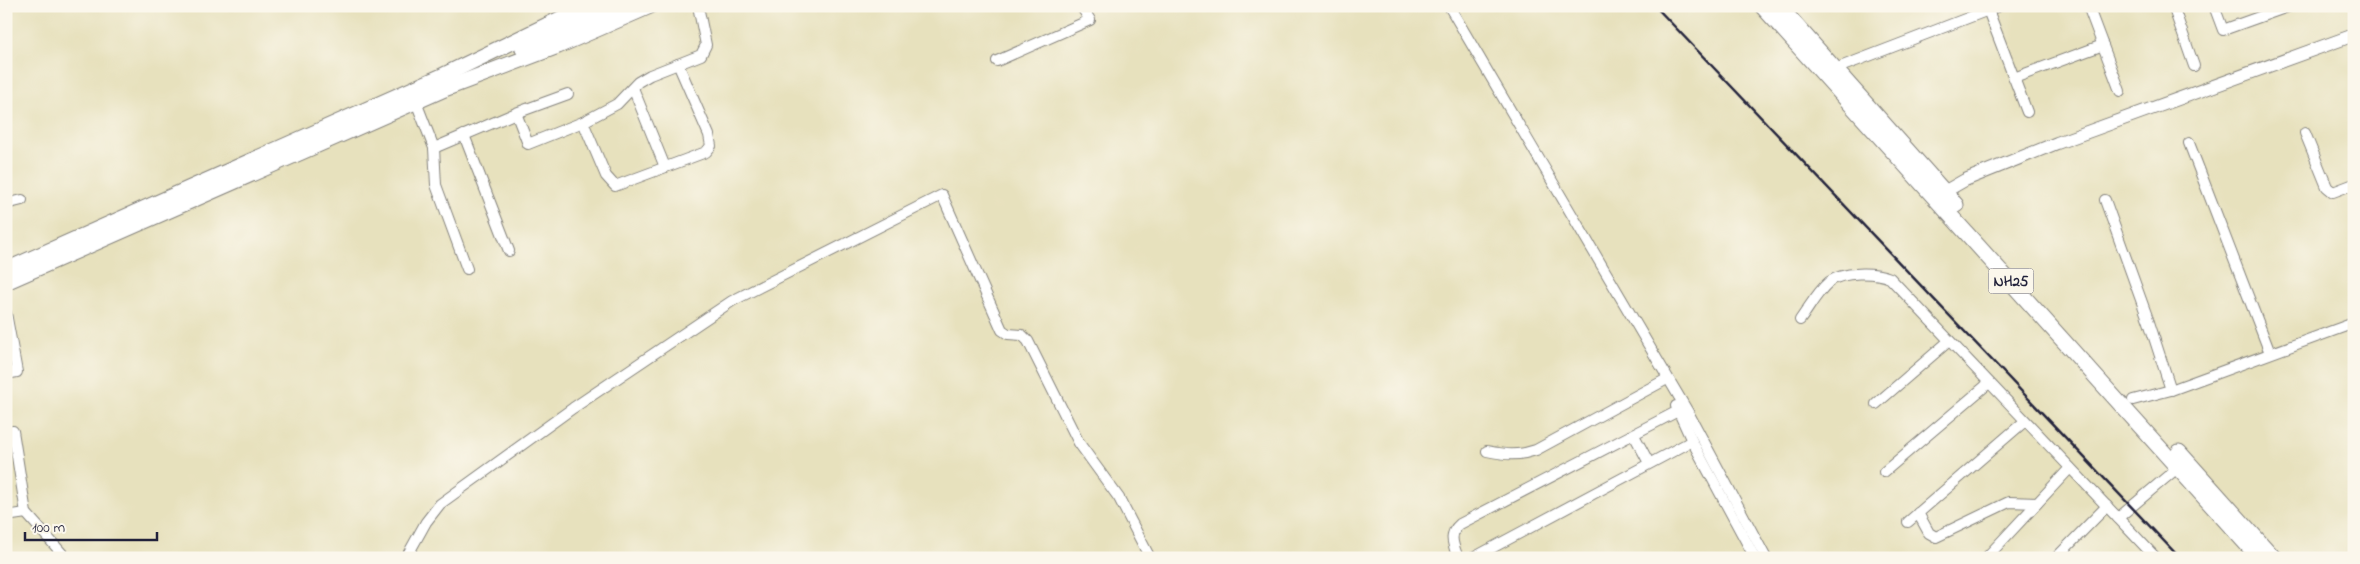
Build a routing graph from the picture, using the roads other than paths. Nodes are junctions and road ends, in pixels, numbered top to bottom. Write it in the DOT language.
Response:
graph roads {
  1 [pos="586,6"];
  2 [pos="624,6"];
  3 [pos="650,6"];
  4 [pos="698,6"];
  5 [pos="1081,6"];
  6 [pos="1449,6"];
  7 [pos="1762,6"];
  8 [pos="1779,6"];
  9 [pos="1998,6"];
  10 [pos="2088,6"];
  11 [pos="2173,6"];
  12 [pos="2214,6"];
  13 [pos="2290,6"];
  14 [pos="1988,10"];
  15 [pos="2354,35"];
  16 [pos="2103,45"];
  17 [pos="997,61"];
  18 [pos="678,64"];
  19 [pos="2194,66"];
  20 [pos="1835,69"];
  21 [pos="2014,78"];
  22 [pos="444,82"];
  23 [pos="633,88"];
  24 [pos="2120,91"];
  25 [pos="568,94"];
  26 [pos="418,107"];
  27 [pos="2027,112"];
  28 [pos="516,113"];
  29 [pos="583,122"];
  30 [pos="2305,133"];
  31 [pos="464,135"];
  32 [pos="2189,143"];
  33 [pos="434,148"];
  34 [pos="665,167"];
  35 [pos="2354,184"];
  36 [pos="1940,194"];
  37 [pos="22,200"];
  38 [pos="2105,200"];
  39 [pos="6,204"];
  40 [pos="509,251"];
  41 [pos="467,269"];
  42 [pos="6,270"];
  43 [pos="6,282"];
  44 [pos="6,313"];
  45 [pos="1800,320"];
  46 [pos="2354,323"];
  47 [pos="1949,341"];
  48 [pos="2270,353"];
  49 [pos="6,374"];
  50 [pos="1667,379"];
  51 [pos="1989,383"];
  52 [pos="2170,390"];
  53 [pos="2133,400"];
  54 [pos="1876,404"];
  55 [pos="1678,411"];
  56 [pos="2024,421"];
  57 [pos="6,432"];
  58 [pos="1634,435"];
  59 [pos="1692,441"];
  60 [pos="1488,451"];
  61 [pos="1649,463"];
  62 [pos="2182,464"];
  63 [pos="2070,468"];
  64 [pos="1884,472"];
  65 [pos="2037,503"];
  66 [pos="2106,506"];
  67 [pos="26,513"];
  68 [pos="1918,514"];
  69 [pos="6,516"];
  70 [pos="2118,518"];
  71 [pos="1908,522"];
  72 [pos="66,558"];
  73 [pos="406,558"];
  74 [pos="1150,558"];
  75 [pos="1458,558"];
  76 [pos="1473,558"];
  77 [pos="1755,558"];
  78 [pos="1766,558"];
  79 [pos="1986,558"];
  80 [pos="2056,558"];
  81 [pos="2156,558"];
  82 [pos="2259,558"];
  83 [pos="2274,558"];
  1 -- 22 [label="main road"];
  2 -- 22 [label="main road"];
  3 -- 22 [label="main road"];
  4 -- 18 [label="street"];
  5 -- 17 [label="street"];
  6 -- 50 [label="street"];
  7 -- 36 [label="main road, NH25"];
  8 -- 20 [label="main road, NH25"];
  9 -- 14 [label="street"];
  10 -- 16 [label="street"];
  11 -- 19 [label="street"];
  12 -- 13 [label="street"];
  14 -- 20 [label="street"];
  14 -- 21 [label="street"];
  15 -- 36 [label="street"];
  16 -- 21 [label="street"];
  16 -- 24 [label="street"];
  18 -- 23 [label="street"];
  18 -- 34 [label="street"];
  20 -- 36 [label="main road, NH25"];
  21 -- 27 [label="street"];
  22 -- 42 [label="main road"];
  22 -- 43 [label="main road"];
  23 -- 29 [label="street"];
  23 -- 34 [label="street"];
  25 -- 28 [label="street"];
  26 -- 33 [label="street"];
  28 -- 29 [label="street"];
  28 -- 31 [label="street"];
  29 -- 34 [label="street"];
  30 -- 35 [label="street"];
  31 -- 33 [label="street"];
  31 -- 40 [label="street"];
  32 -- 48 [label="street"];
  33 -- 41 [label="street"];
  36 -- 53 [label="main road, NH25"];
  36 -- 62 [label="main road, NH25"];
  37 -- 39 [label="street"];
  38 -- 52 [label="street"];
  44 -- 49 [label="street"];
  45 -- 47 [label="street"];
  46 -- 48 [label="street"];
  47 -- 51 [label="street"];
  47 -- 54 [label="street"];
  48 -- 52 [label="street"];
  50 -- 55 [label="street"];
  50 -- 60 [label="street"];
  50 -- 78 [label="street"];
  51 -- 56 [label="street"];
  51 -- 64 [label="street"];
  52 -- 53 [label="street"];
  53 -- 62 [label="main road, NH25"];
  55 -- 58 [label="street"];
  55 -- 59 [label="street"];
  56 -- 63 [label="street"];
  56 -- 68 [label="street"];
  57 -- 67 [label="street"];
  58 -- 61 [label="street"];
  58 -- 75 [label="street"];
  59 -- 61 [label="street"];
  59 -- 77 [label="street"];
  61 -- 76 [label="street"];
  62 -- 70 [label="street"];
  62 -- 82 [label="main road, NH25"];
  62 -- 83 [label="main road, NH25"];
  63 -- 65 [label="street"];
  63 -- 66 [label="street"];
  65 -- 68 [label="street"];
  65 -- 79 [label="street"];
  66 -- 70 [label="street"];
  66 -- 80 [label="street"];
  67 -- 69 [label="street"];
  67 -- 72 [label="street"];
  68 -- 71 [label="street"];
  70 -- 81 [label="street"];
  73 -- 74 [label="street"];
}
